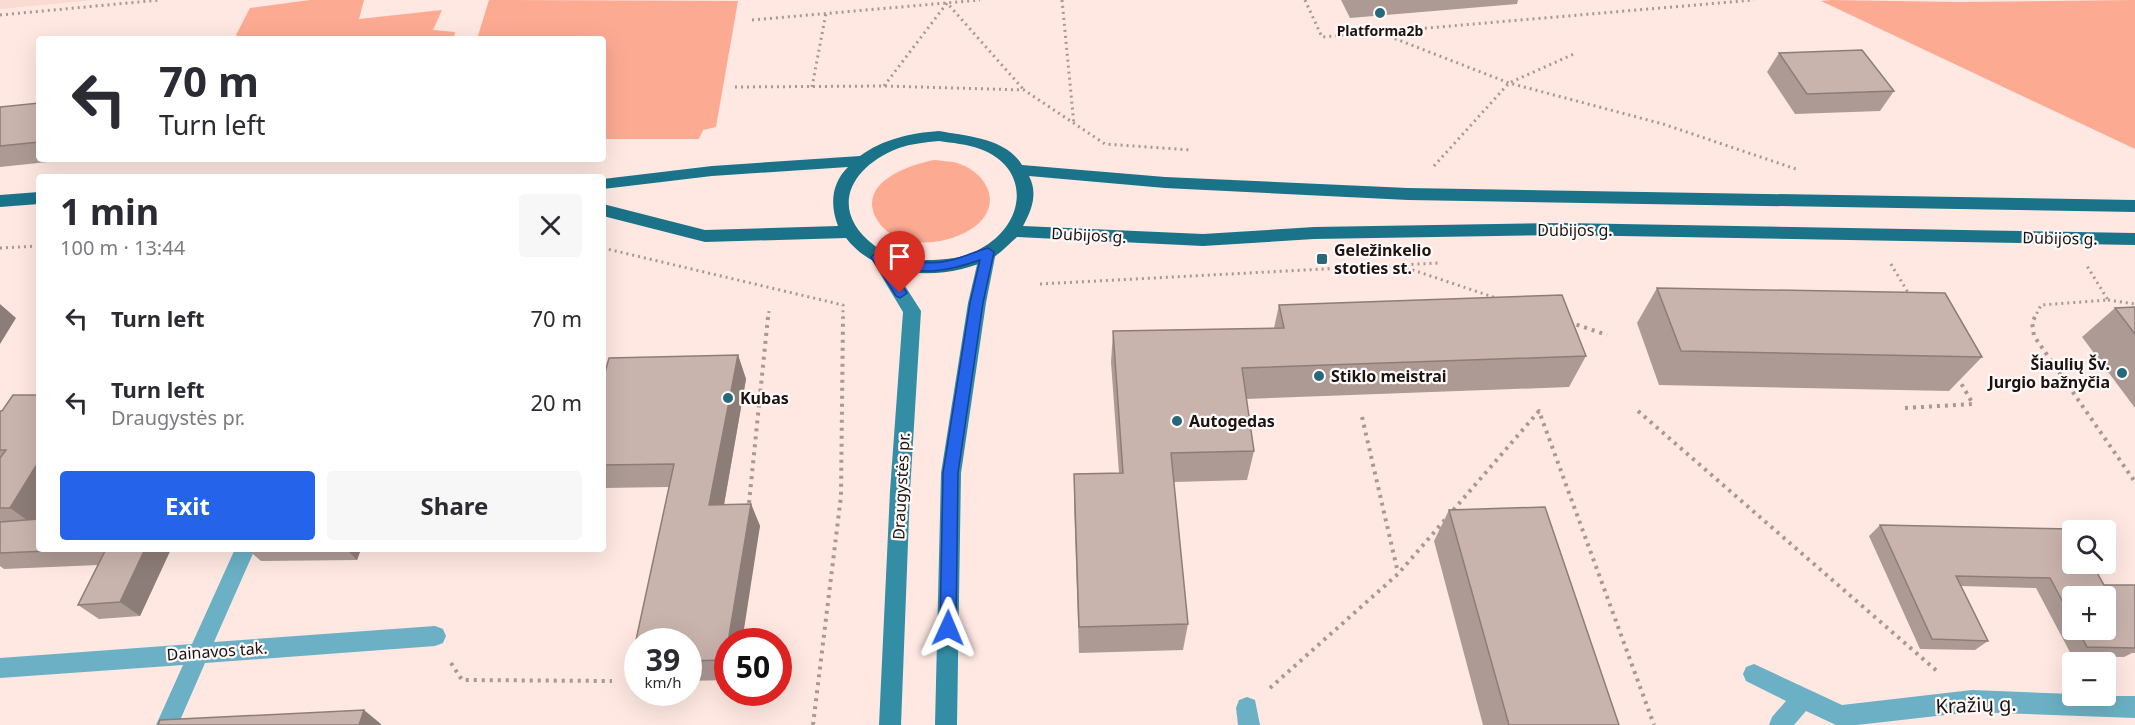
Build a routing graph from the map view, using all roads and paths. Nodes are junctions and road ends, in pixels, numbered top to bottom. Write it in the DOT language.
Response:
graph roads {
  1 [pos="160,0"];
  2 [pos="980,0"];
  3 [pos="1062,0"];
  4 [pos="1305,0"];
  5 [pos="1754,0"];
  6 [pos="947,3"];
  7 [pos="826,13"];
  8 [pos="0,15"];
  9 [pos="752,20"];
  10 [pos="1378,32"];
  11 [pos="1576,53"];
  12 [pos="1509,82"];
  13 [pos="884,86"];
  14 [pos="735,87"];
  15 [pos="812,87"];
  16 [pos="1024,90"];
  17 [pos="1074,125"];
  18 [pos="1191,150"];
  19 [pos="864,161"];
  20 [pos="1019,170"];
  21 [pos="1796,170"];
  22 [pos="606,184"];
  23 [pos="1408,194"];
  24 [pos="36,198"];
  25 [pos="0,201"];
  26 [pos="2135,206"];
  27 [pos="606,211"];
  28 [pos="1014,231"];
  29 [pos="847,232"];
  30 [pos="2069,238"];
  31 [pos="2135,239"];
  32 [pos="36,246"];
  33 [pos="0,248"];
  34 [pos="606,249"];
  35 [pos="988,252"];
  36 [pos="878,257"];
  37 [pos="1444,262"];
  38 [pos="1879,263"];
  39 [pos="1891,263"];
  40 [pos="1903,263"];
  41 [pos="1397,265"];
  42 [pos="2076,267"];
  43 [pos="2088,268"];
  44 [pos="2099,268"];
  45 [pos="1040,284"];
  46 [pos="2108,300"];
  47 [pos="1507,302"];
  48 [pos="1914,303"];
  49 [pos="2135,304"];
  50 [pos="769,311"];
  51 [pos="1563,320"];
  52 [pos="1606,334"];
  53 [pos="1955,374"];
  54 [pos="1905,408"];
  55 [pos="1638,411"];
  56 [pos="1362,417"];
  57 [pos="2135,482"];
  58 [pos="749,503"];
  59 [pos="244,552"];
  60 [pos="1398,574"];
  61 [pos="435,636"];
  62 [pos="201,652"];
  63 [pos="0,668"];
  64 [pos="1754,674"];
  65 [pos="612,681"];
  66 [pos="1803,698"];
  67 [pos="1972,701"];
  68 [pos="2135,707"];
  69 [pos="1248,717"];
  70 [pos="167,725"];
  71 [pos="813,725"];
  72 [pos="890,725"];
  73 [pos="946,725"];
  74 [pos="1654,725"];
  75 [pos="1780,725"];
  1 -- 8 [label="path"];
  2 -- 6 [label="path"];
  3 -- 17 [label="path"];
  4 -- 10 [label="path"];
  5 -- 10 [label="path"];
  6 -- 7 [label="path"];
  6 -- 13 [label="path"];
  6 -- 16 [label="path"];
  7 -- 9 [label="path"];
  7 -- 15 [label="path"];
  10 -- 12 [label="path"];
  11 -- 12 [label="path"];
  12 -- 21 [label="path"];
  12 -- 23 [label="path"];
  13 -- 15 [label="path"];
  13 -- 16 [label="path"];
  14 -- 15 [label="path"];
  16 -- 17 [label="path"];
  17 -- 18 [label="path"];
  19 -- 20 [label="main road"];
  19 -- 22 [label="main road"];
  19 -- 29 [label="main road"];
  20 -- 23 [label="main road, Dubijos g."];
  20 -- 28 [label="main road"];
  23 -- 26 [label="main road, Dubijos g."];
  24 -- 25 [label="main road"];
  27 -- 29 [label="main road"];
  28 -- 30 [label="main road, Dubijos g."];
  28 -- 35 [label="main road"];
  29 -- 36 [label="main road"];
  30 -- 31 [label="main road, Dubijos g."];
  30 -- 43 [label="path"];
  32 -- 33 [label="path"];
  34 -- 71 [label="path"];
  35 -- 36 [label="main road"];
  35 -- 73 [label="main road"];
  36 -- 72 [label="main road, Draugystės pr."];
  37 -- 41 [label="path"];
  38 -- 39 [label="path"];
  39 -- 40 [label="path"];
  39 -- 48 [label="path"];
  41 -- 45 [label="path"];
  41 -- 47 [label="path"];
  42 -- 43 [label="path"];
  43 -- 44 [label="path"];
  43 -- 46 [label="path"];
  46 -- 49 [label="path"];
  46 -- 57 [label="path"];
  50 -- 58 [label="path"];
  51 -- 52 [label="path"];
  53 -- 54 [label="path"];
  55 -- 67 [label="path"];
  56 -- 60 [label="path"];
  59 -- 62 [label="street"];
  60 -- 69 [label="path"];
  60 -- 74 [label="path"];
  61 -- 62 [label="street, Dainavos tak."];
  61 -- 65 [label="path"];
  62 -- 63 [label="street, Dainavos tak."];
  62 -- 70 [label="street"];
  64 -- 66 [label="street, Kražių g."];
  66 -- 67 [label="street, Kražių g."];
  66 -- 75 [label="street"];
  67 -- 68 [label="street, Kražių g."];
}
